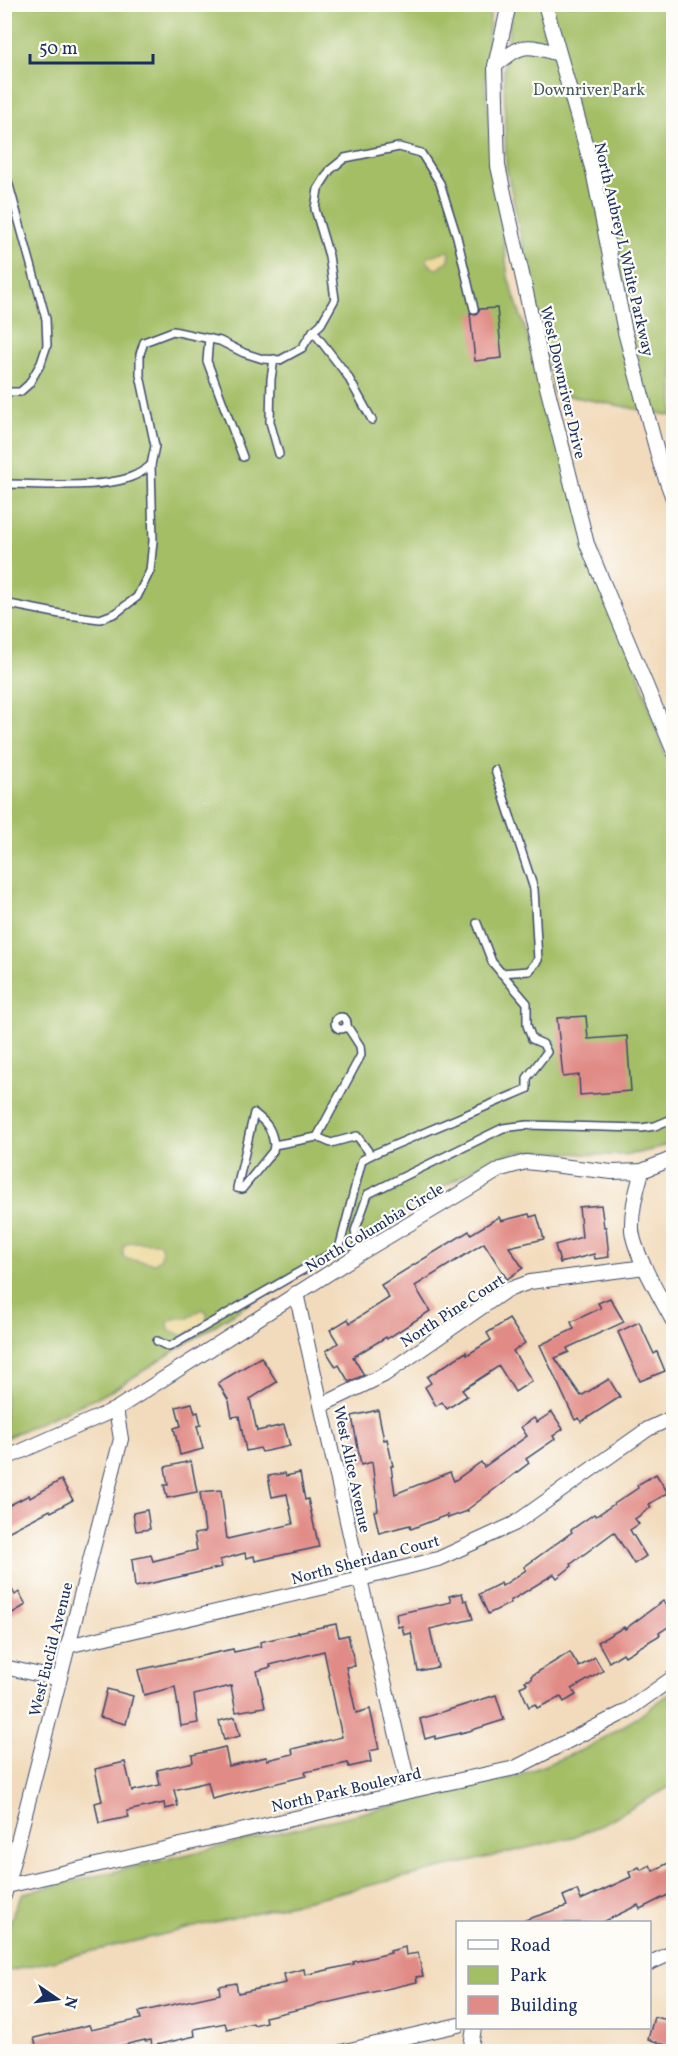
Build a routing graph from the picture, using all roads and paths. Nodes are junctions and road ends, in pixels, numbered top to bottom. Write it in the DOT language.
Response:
graph roads {
  1 [pos="509,4"];
  2 [pos="544,4"];
  3 [pos="559,54"];
  4 [pos="495,66"];
  5 [pos="4,167"];
  6 [pos="474,309"];
  7 [pos="313,331"];
  8 [pos="209,339"];
  9 [pos="274,359"];
  10 [pos="4,392"];
  11 [pos="372,420"];
  12 [pos="279,454"];
  13 [pos="243,457"];
  14 [pos="151,465"];
  15 [pos="4,484"];
  16 [pos="674,501"];
  17 [pos="4,603"];
  18 [pos="674,752"];
  19 [pos="495,770"];
  20 [pos="477,923"];
  21 [pos="501,973"];
  22 [pos="347,1026"];
  23 [pos="674,1118"];
  24 [pos="317,1137"];
  25 [pos="274,1145"];
  26 [pos="370,1155"];
  27 [pos="674,1158"];
  28 [pos="642,1171"];
  29 [pos="359,1254"];
  30 [pos="645,1267"];
  31 [pos="296,1293"];
  32 [pos="674,1323"];
  33 [pos="157,1341"];
  34 [pos="322,1406"];
  35 [pos="116,1409"];
  36 [pos="674,1417"];
  37 [pos="4,1458"];
  38 [pos="360,1579"];
  39 [pos="67,1646"];
  40 [pos="4,1667"];
  41 [pos="674,1677"];
  42 [pos="59,1679"];
  43 [pos="410,1791"];
  44 [pos="6,1891"];
  45 [pos="674,1952"];
  46 [pos="651,1963"];
  47 [pos="456,2025"];
  48 [pos="474,2029"];
  49 [pos="341,2052"];
  50 [pos="470,2052"];
  1 -- 4 [label="street, West Downriver Drive"];
  2 -- 3 [label="street, North Aubrey L White Parkway"];
  3 -- 4 [label="street"];
  3 -- 16 [label="street, North Aubrey L White Parkway"];
  4 -- 18 [label="street, West Downriver Drive"];
  5 -- 10 [label="lane"];
  6 -- 7 [label="lane"];
  7 -- 9 [label="lane"];
  7 -- 11 [label="lane"];
  8 -- 9 [label="lane"];
  8 -- 13 [label="lane"];
  8 -- 14 [label="lane"];
  9 -- 12 [label="lane"];
  14 -- 15 [label="lane"];
  14 -- 17 [label="lane"];
  19 -- 21 [label="lane"];
  20 -- 21 [label="lane"];
  21 -- 26 [label="lane"];
  22 -- 24 [label="lane"];
  23 -- 29 [label="lane"];
  24 -- 25 [label="lane"];
  24 -- 26 [label="lane"];
  25 -- 25 [label="lane"];
  26 -- 33 [label="lane"];
  27 -- 28 [label="street, North Columbia Circle"];
  28 -- 29 [label="street, North Columbia Circle"];
  28 -- 30 [label="street"];
  29 -- 31 [label="street, North Columbia Circle"];
  30 -- 32 [label="street"];
  30 -- 34 [label="street, North Pine Court"];
  31 -- 34 [label="street, West Alice Avenue"];
  31 -- 35 [label="street, North Columbia Circle"];
  34 -- 38 [label="street, West Alice Avenue"];
  35 -- 37 [label="street, North Columbia Circle"];
  35 -- 39 [label="street, West Euclid Avenue"];
  36 -- 38 [label="street, North Sheridan Court"];
  38 -- 39 [label="street, North Sheridan Court"];
  38 -- 43 [label="street, West Alice Avenue"];
  39 -- 42 [label="street, West Euclid Avenue"];
  40 -- 42 [label="street"];
  41 -- 43 [label="street, North Park Boulevard"];
  42 -- 44 [label="street, West Euclid Avenue"];
  43 -- 44 [label="street, North Park Boulevard"];
  45 -- 46 [label="street"];
  47 -- 49 [label="street"];
  48 -- 50 [label="street"];
}
